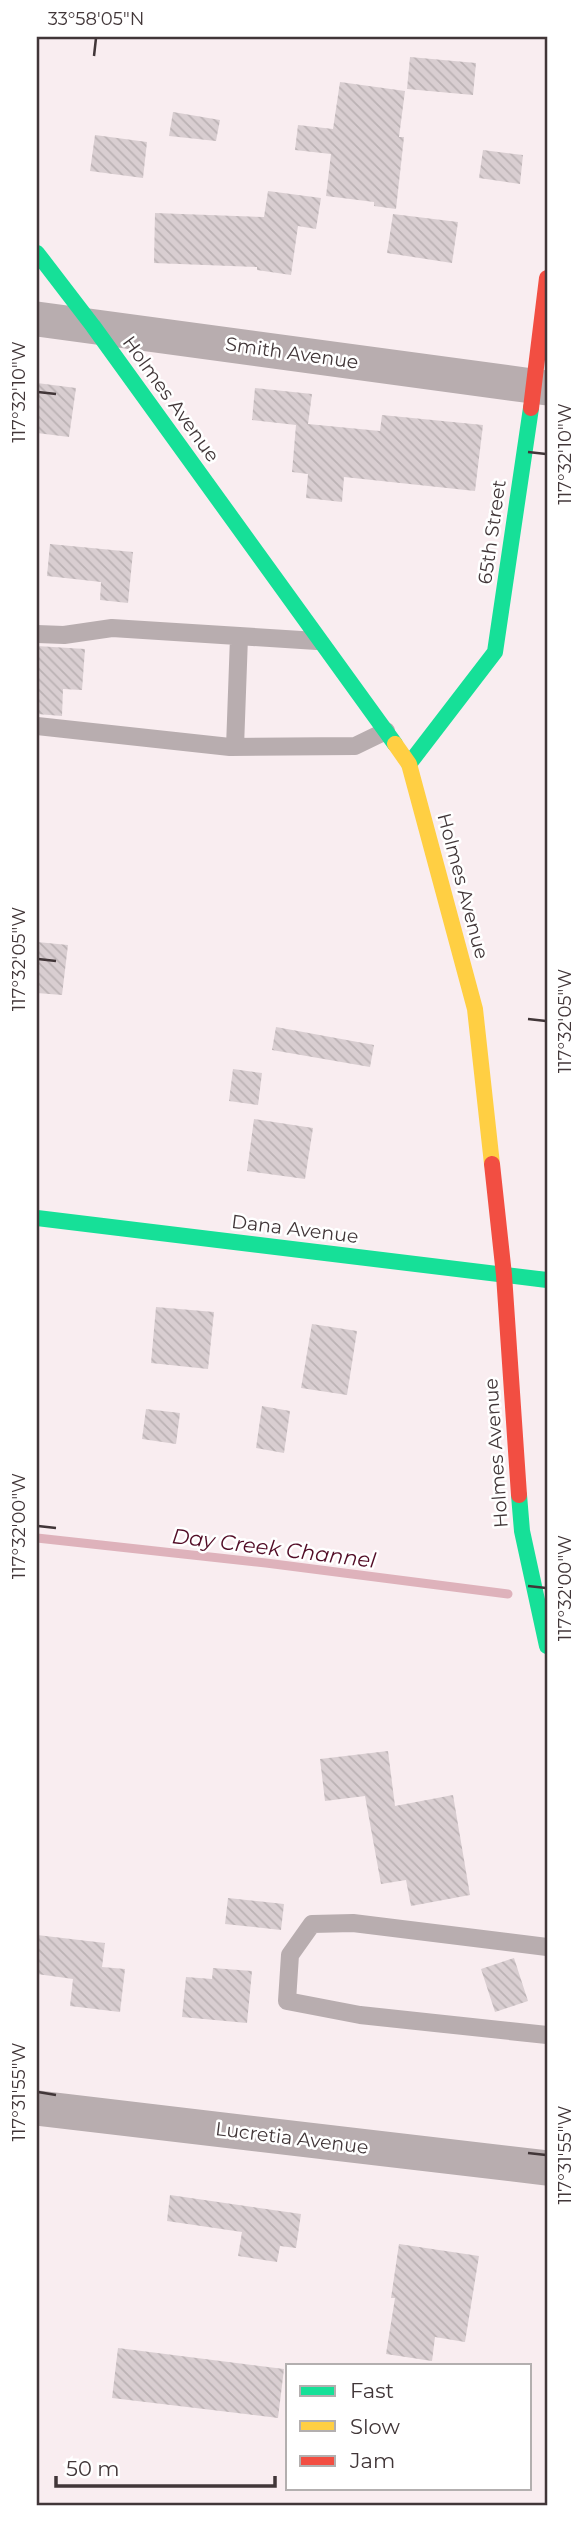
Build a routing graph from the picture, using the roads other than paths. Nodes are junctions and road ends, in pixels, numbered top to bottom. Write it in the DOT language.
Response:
graph roads {
  1 [pos="37,253"];
  2 [pos="547,278"];
  3 [pos="37,319"];
  4 [pos="93,326"];
  5 [pos="541,388"];
  6 [pos="37,634"];
  7 [pos="239,637"];
  8 [pos="320,641"];
  9 [pos="37,726"];
  10 [pos="386,732"];
  11 [pos="235,747"];
  12 [pos="409,764"];
  13 [pos="37,1218"];
  14 [pos="504,1275"];
  15 [pos="547,1280"];
  16 [pos="547,1646"];
  17 [pos="547,1947"];
  18 [pos="547,2035"];
  19 [pos="37,2108"];
  20 [pos="547,2168"];
  1 -- 4 [label="street, Holmes Avenue"];
  2 -- 5 [label="street, 65th Street"];
  3 -- 4 [label="street, Smith Avenue"];
  4 -- 5 [label="street, Smith Avenue"];
  4 -- 8 [label="street, Holmes Avenue"];
  5 -- 12 [label="street, 65th Street"];
  6 -- 7 [label="lane"];
  7 -- 8 [label="lane"];
  7 -- 11 [label="lane"];
  8 -- 10 [label="street, Holmes Avenue"];
  9 -- 11 [label="lane"];
  10 -- 11 [label="lane"];
  10 -- 12 [label="street, Holmes Avenue"];
  12 -- 14 [label="street, Holmes Avenue"];
  13 -- 14 [label="street, Dana Avenue"];
  14 -- 15 [label="street, Dana Avenue"];
  14 -- 16 [label="street, Holmes Avenue"];
  17 -- 18 [label="lane"];
  19 -- 20 [label="street, Lucretia Avenue"];
}
